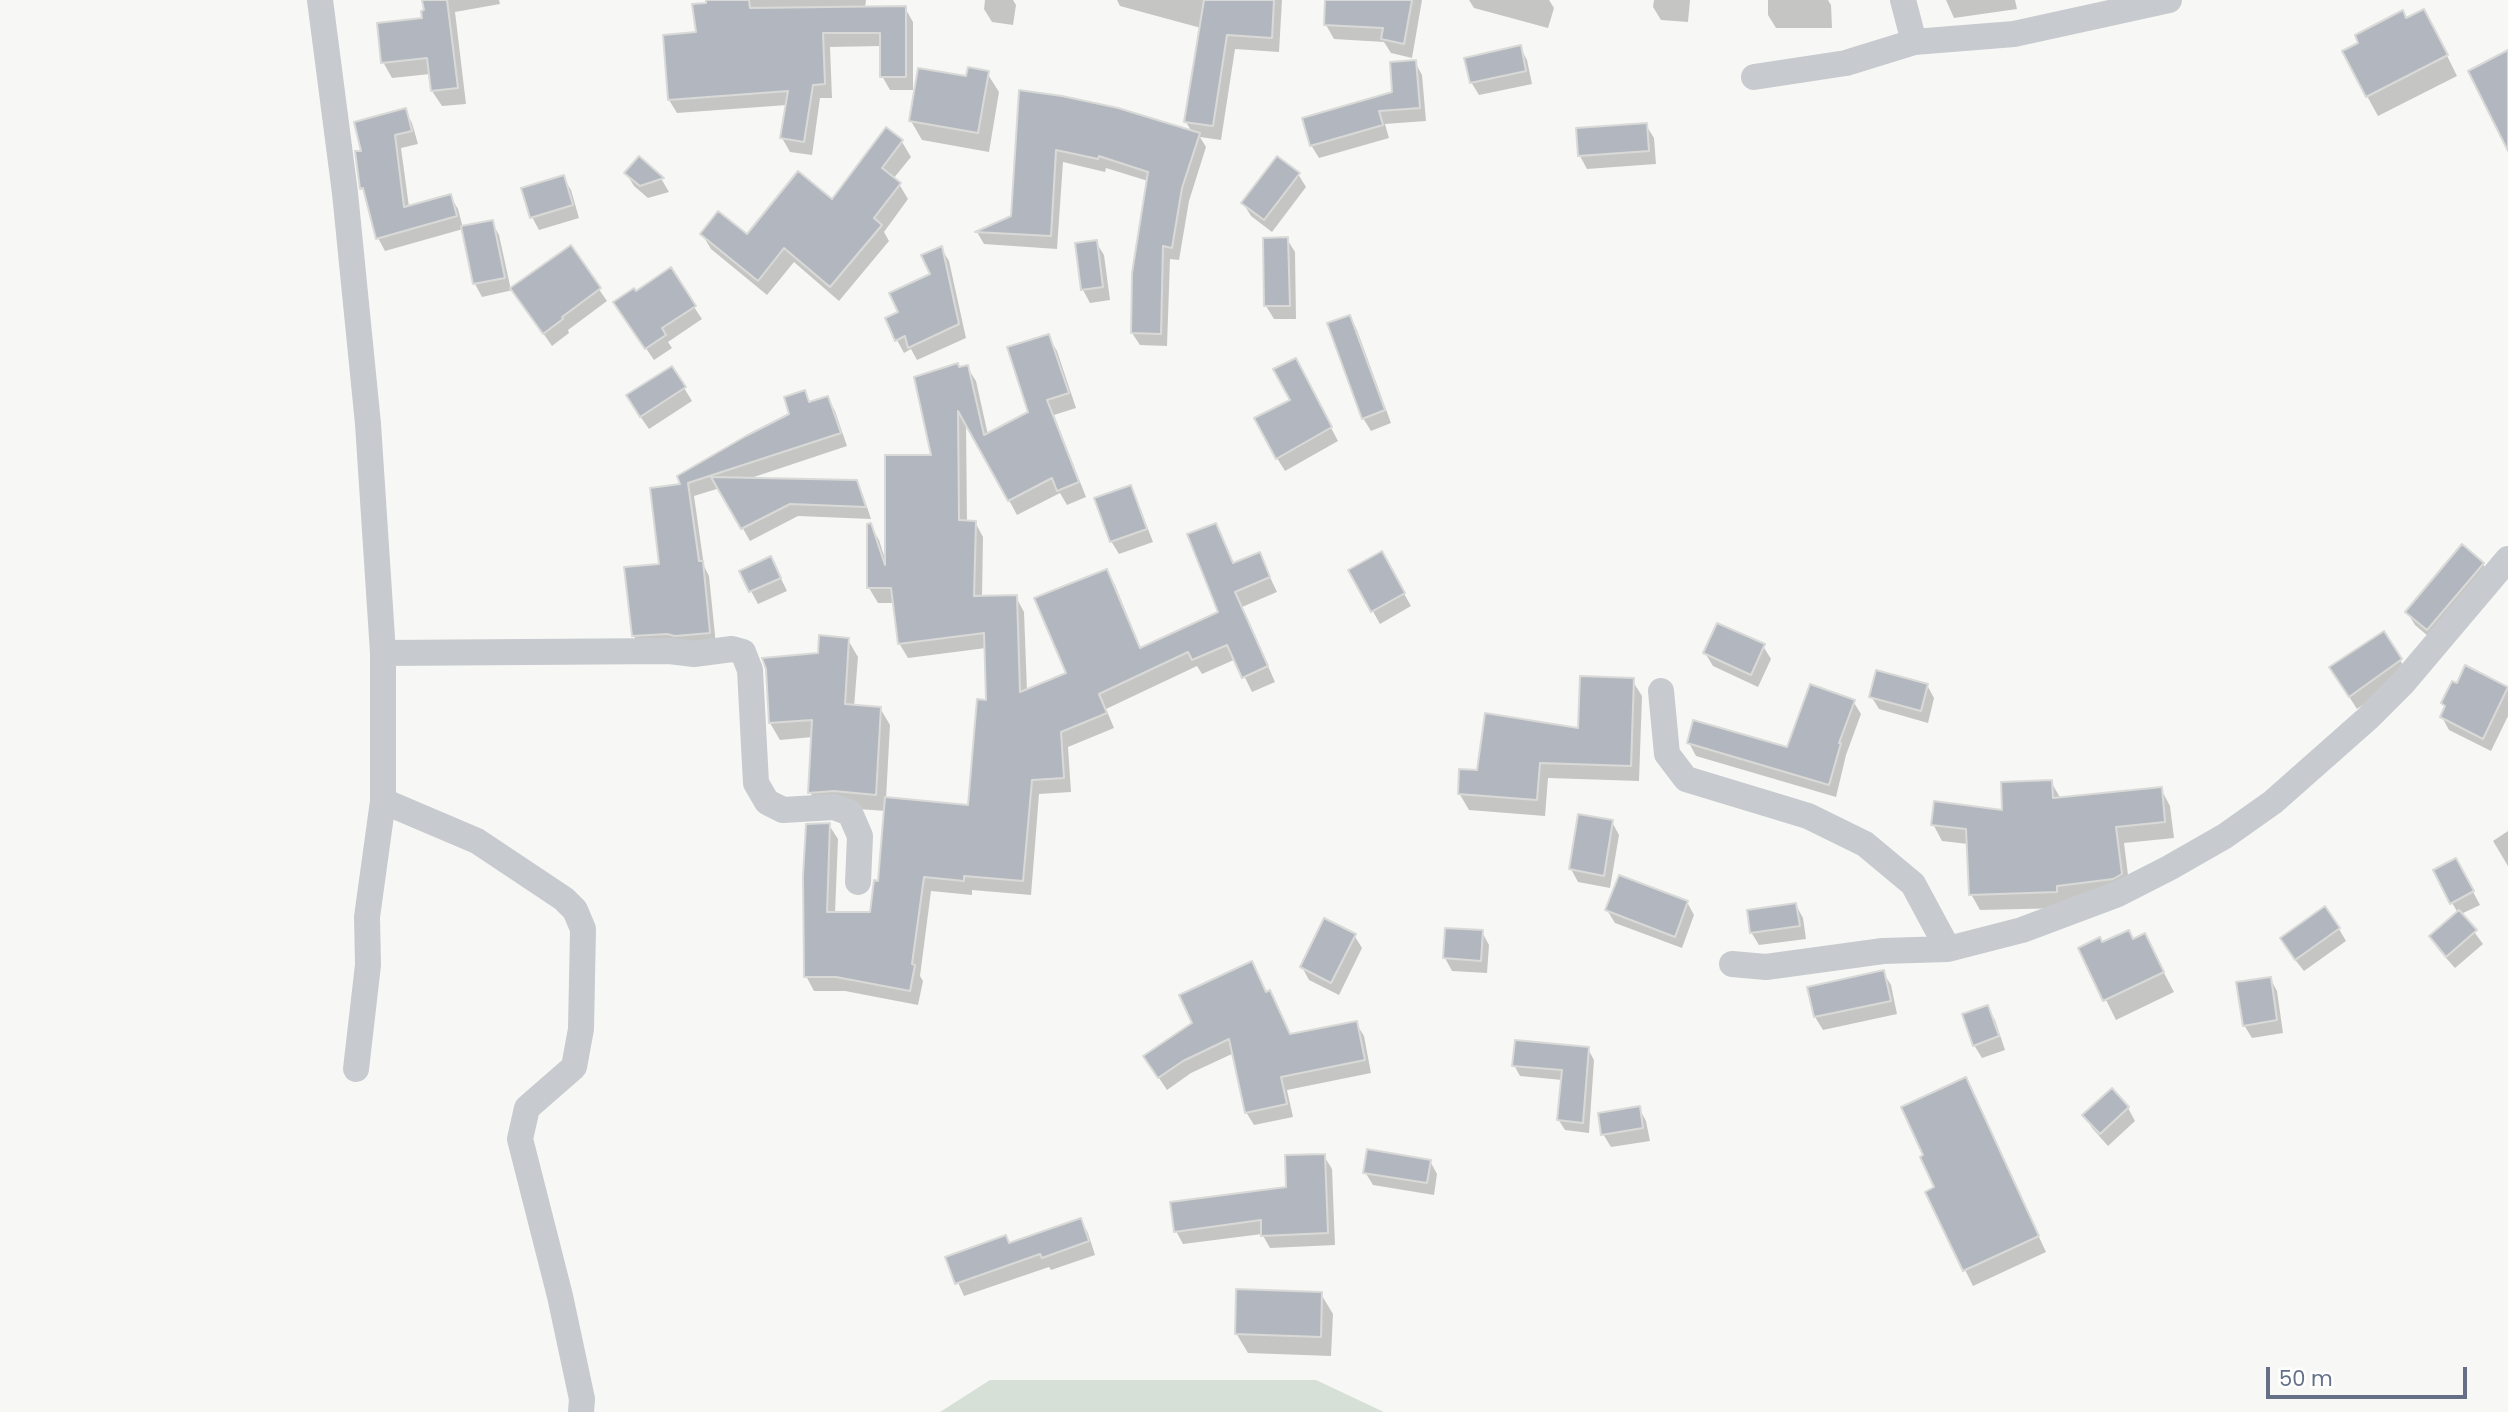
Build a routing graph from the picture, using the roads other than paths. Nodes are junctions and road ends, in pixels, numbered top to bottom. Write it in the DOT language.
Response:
graph roads {
  1 [pos="320,0"];
  2 [pos="1903,0"];
  3 [pos="2167,0"];
  4 [pos="1914,42"];
  5 [pos="1754,77"];
  6 [pos="2508,559"];
  7 [pos="383,653"];
  8 [pos="1661,691"];
  9 [pos="383,801"];
  10 [pos="858,882"];
  11 [pos="1948,949"];
  12 [pos="1732,964"];
  13 [pos="356,1069"];
  14 [pos="581,1412"];
  1 -- 7 [label="street"];
  2 -- 4 [label="street"];
  3 -- 4 [label="street"];
  4 -- 5 [label="street"];
  6 -- 11 [label="street"];
  7 -- 9 [label="street"];
  7 -- 10 [label="street"];
  8 -- 11 [label="street"];
  9 -- 13 [label="street"];
  9 -- 14 [label="street"];
  11 -- 12 [label="street"];
}
